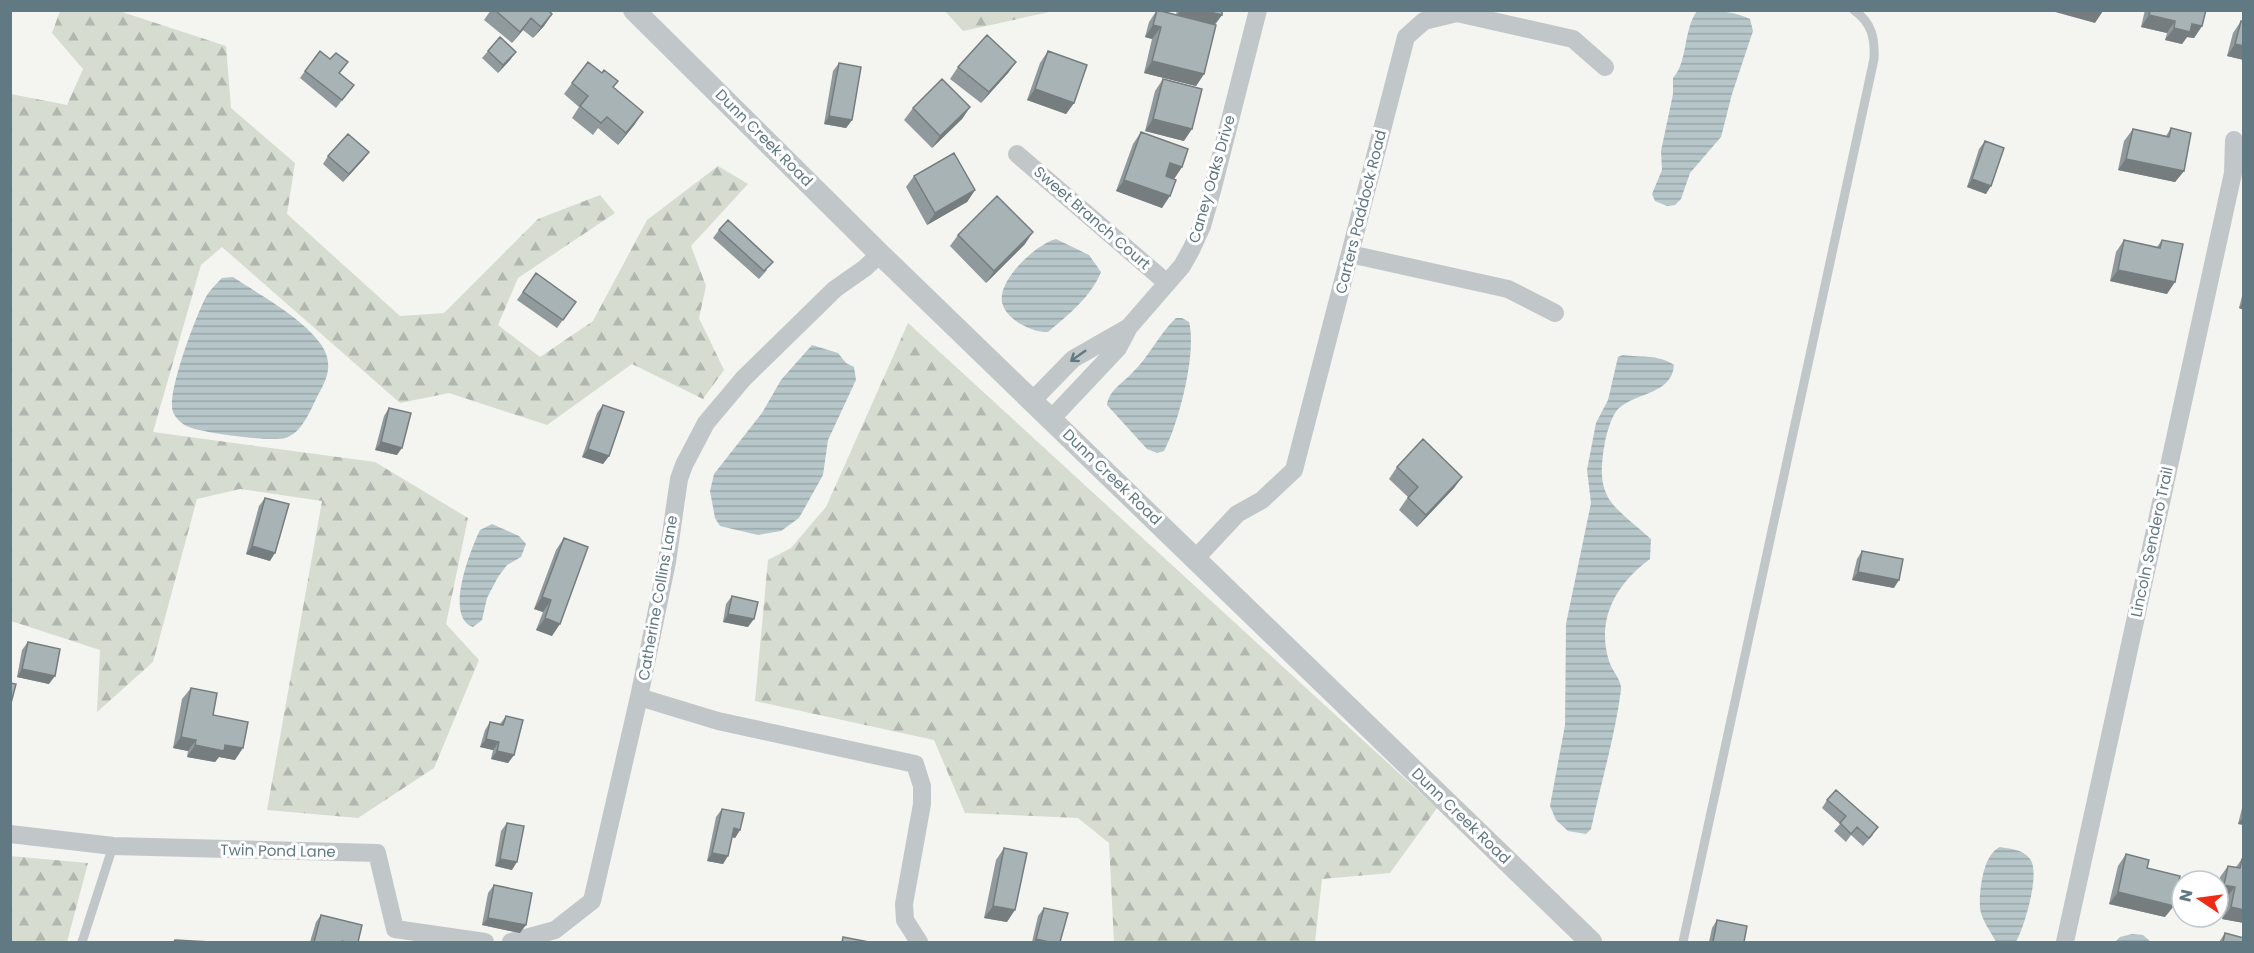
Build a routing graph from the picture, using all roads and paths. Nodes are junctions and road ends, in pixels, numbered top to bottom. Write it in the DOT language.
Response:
graph roads {
  1 [pos="634,10"];
  2 [pos="1258,10"];
  3 [pos="1854,10"];
  4 [pos="1605,67"];
  5 [pos="2234,140"];
  6 [pos="1017,153"];
  7 [pos="880,254"];
  8 [pos="1350,254"];
  9 [pos="1167,283"];
  10 [pos="1555,314"];
  11 [pos="1128,327"];
  12 [pos="1033,400"];
  13 [pos="1052,418"];
  14 [pos="1196,558"];
  15 [pos="639,697"];
  16 [pos="10,834"];
  17 [pos="113,846"];
  18 [pos="82,942"];
  19 [pos="485,942"];
  20 [pos="511,942"];
  21 [pos="919,942"];
  22 [pos="1591,942"];
  23 [pos="1683,942"];
  24 [pos="2065,942"];
  1 -- 7 [label="street, Dunn Creek Road"];
  2 -- 9 [label="street, Caney Oaks Drive"];
  3 -- 23 [label="lane"];
  4 -- 8 [label="street, Carters Paddock Road"];
  5 -- 24 [label="street, Lincoln Sendero Trail"];
  6 -- 9 [label="street, Sweet Branch Court"];
  7 -- 12 [label="street, Dunn Creek Road"];
  7 -- 15 [label="street, Catherine Collins Lane"];
  8 -- 10 [label="street"];
  8 -- 14 [label="street, Carters Paddock Road"];
  9 -- 11 [label="street, Caney Oaks Drive"];
  11 -- 12 [label="street, Caney Oaks Drive, one-way"];
  11 -- 13 [label="street, Caney Oaks Drive"];
  12 -- 13 [label="street, Dunn Creek Road"];
  13 -- 14 [label="street, Dunn Creek Road"];
  14 -- 22 [label="street, Dunn Creek Road"];
  15 -- 20 [label="street"];
  15 -- 21 [label="street, Catherine Collins Lane"];
  16 -- 17 [label="street, Twin Pond Lane"];
  17 -- 18 [label="lane"];
  17 -- 19 [label="street, Twin Pond Lane"];
}
